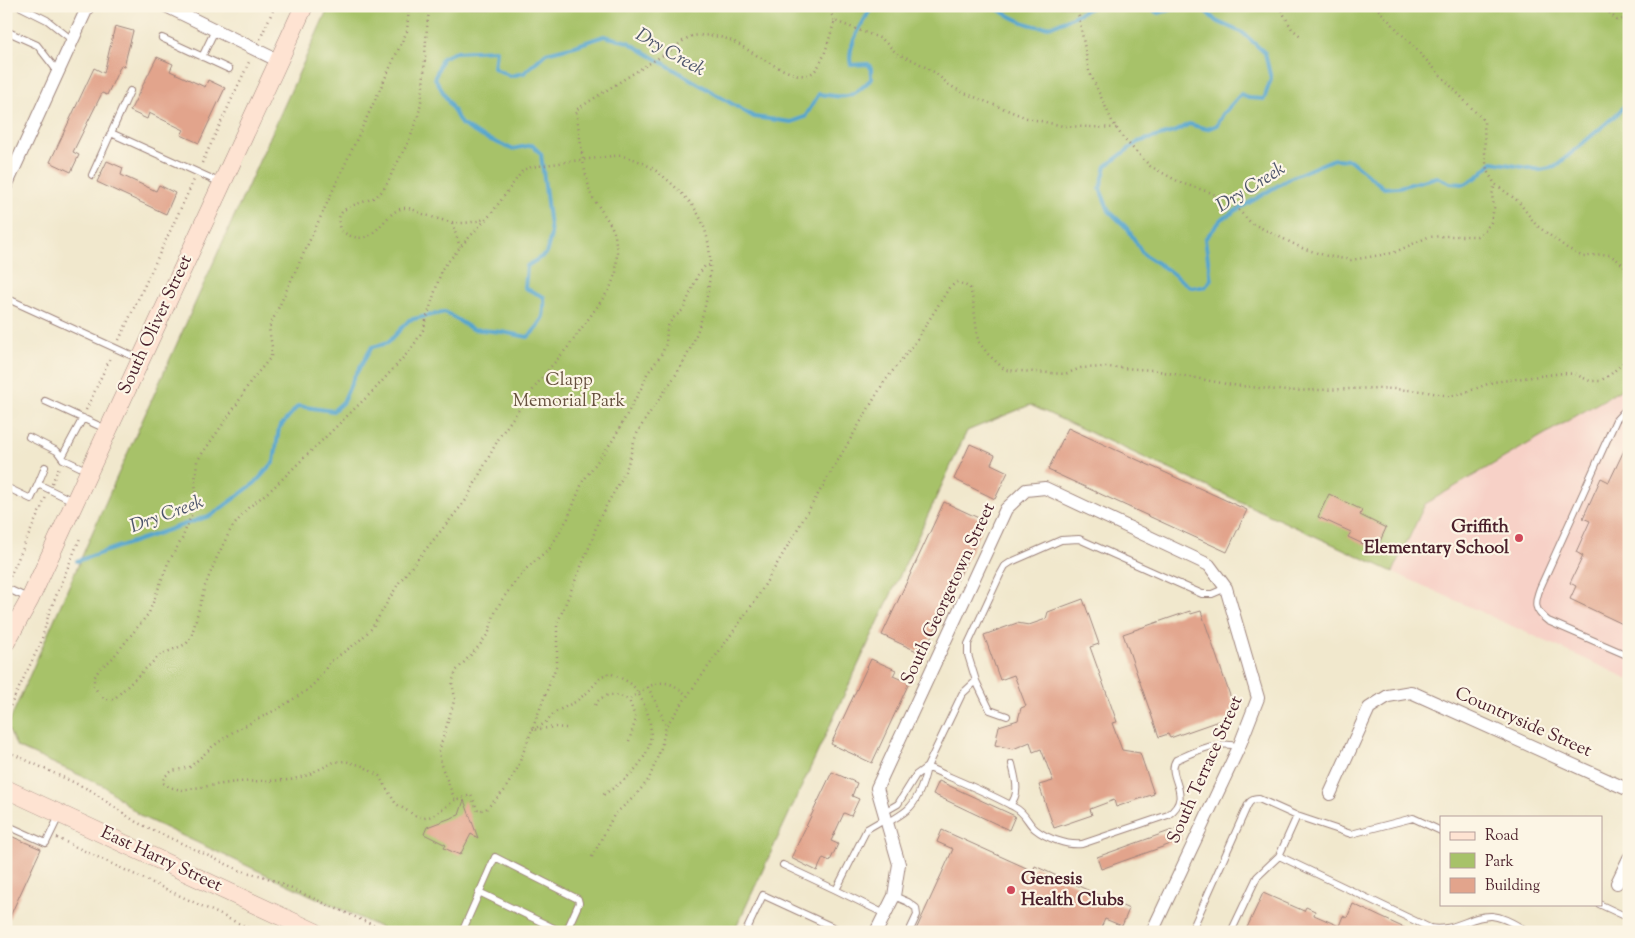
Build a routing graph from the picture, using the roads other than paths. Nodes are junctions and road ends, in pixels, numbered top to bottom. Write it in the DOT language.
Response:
graph roads {
  1 [pos="19,6"];
  2 [pos="88,6"];
  3 [pos="166,6"];
  4 [pos="304,6"];
  5 [pos="215,30"];
  6 [pos="6,31"];
  7 [pos="162,38"];
  8 [pos="72,40"];
  9 [pos="202,57"];
  10 [pos="279,61"];
  11 [pos="229,69"];
  12 [pos="58,72"];
  13 [pos="130,91"];
  14 [pos="111,133"];
  15 [pos="92,175"];
  16 [pos="222,183"];
  17 [pos="6,186"];
  18 [pos="6,298"];
  19 [pos="140,359"];
  20 [pos="46,401"];
  21 [pos="1629,406"];
  22 [pos="82,418"];
  23 [pos="107,429"];
  24 [pos="28,437"];
  25 [pos="63,458"];
  26 [pos="45,468"];
  27 [pos="88,471"];
  28 [pos="38,484"];
  29 [pos="6,487"];
  30 [pos="74,501"];
  31 [pos="6,587"];
  32 [pos="1226,588"];
  33 [pos="30,599"];
  34 [pos="6,642"];
  35 [pos="1629,656"];
  36 [pos="976,681"];
  37 [pos="1007,716"];
  38 [pos="1239,747"];
  39 [pos="1012,764"];
  40 [pos="927,767"];
  41 [pos="6,789"];
  42 [pos="1629,790"];
  43 [pos="1330,794"];
  44 [pos="1010,805"];
  45 [pos="60,813"];
  46 [pos="1297,816"];
  47 [pos="886,818"];
  48 [pos="6,825"];
  49 [pos="1440,831"];
  50 [pos="1280,856"];
  51 [pos="1629,858"];
  52 [pos="783,865"];
  53 [pos="1617,883"];
  54 [pos="836,890"];
  55 [pos="479,892"];
  56 [pos="894,896"];
  57 [pos="1602,905"];
  58 [pos="885,914"];
  59 [pos="1629,918"];
  60 [pos="747,930"];
  61 [pos="315,932"];
  62 [pos="462,932"];
  63 [pos="562,932"];
  64 [pos="566,932"];
  65 [pos="754,932"];
  66 [pos="838,932"];
  67 [pos="876,932"];
  68 [pos="909,932"];
  69 [pos="1152,932"];
  70 [pos="1191,932"];
  71 [pos="1231,932"];
  72 [pos="1529,932"];
  1 -- 8 [label="lane"];
  2 -- 8 [label="street"];
  3 -- 5 [label="street"];
  4 -- 10 [label="main road, South Oliver Street"];
  5 -- 9 [label="lane"];
  5 -- 10 [label="street"];
  6 -- 12 [label="lane"];
  7 -- 9 [label="lane"];
  8 -- 12 [label="street"];
  9 -- 11 [label="lane"];
  10 -- 16 [label="main road, South Oliver Street"];
  12 -- 17 [label="street"];
  13 -- 14 [label="lane"];
  14 -- 15 [label="lane"];
  14 -- 16 [label="lane"];
  16 -- 19 [label="main road, South Oliver Street"];
  18 -- 19 [label="lane"];
  19 -- 23 [label="main road, South Oliver Street"];
  20 -- 22 [label="lane"];
  21 -- 35 [label="lane"];
  22 -- 23 [label="lane"];
  22 -- 25 [label="lane"];
  23 -- 27 [label="main road, South Oliver Street"];
  24 -- 25 [label="lane"];
  25 -- 27 [label="lane"];
  26 -- 28 [label="lane"];
  27 -- 30 [label="main road, South Oliver Street"];
  28 -- 29 [label="lane"];
  28 -- 30 [label="lane"];
  30 -- 33 [label="main road, South Oliver Street"];
  31 -- 33 [label="lane"];
  32 -- 36 [label="lane"];
  32 -- 38 [label="street, South Terrace Street"];
  32 -- 47 [label="street, South Georgetown Street"];
  33 -- 34 [label="main road, South Oliver Street"];
  36 -- 37 [label="lane"];
  36 -- 40 [label="lane"];
  38 -- 44 [label="lane"];
  38 -- 69 [label="street, South Terrace Street"];
  39 -- 44 [label="lane"];
  40 -- 44 [label="lane"];
  40 -- 47 [label="lane"];
  40 -- 47 [label="lane"];
  41 -- 45 [label="main road, East Harry Street"];
  42 -- 43 [label="street, Countryside Street"];
  45 -- 48 [label="lane"];
  45 -- 61 [label="main road, East Harry Street"];
  46 -- 49 [label="lane"];
  46 -- 50 [label="lane"];
  46 -- 70 [label="lane"];
  47 -- 54 [label="lane"];
  47 -- 56 [label="street, South Georgetown Street"];
  50 -- 71 [label="lane"];
  50 -- 72 [label="lane"];
  51 -- 53 [label="street"];
  52 -- 54 [label="lane"];
  54 -- 58 [label="lane"];
  55 -- 62 [label="lane"];
  55 -- 63 [label="lane"];
  55 -- 64 [label="lane"];
  56 -- 58 [label="street, South Georgetown Street"];
  56 -- 68 [label="lane"];
  57 -- 59 [label="lane"];
  58 -- 67 [label="street, South Georgetown Street"];
  60 -- 65 [label="lane"];
  60 -- 66 [label="lane"];
}
